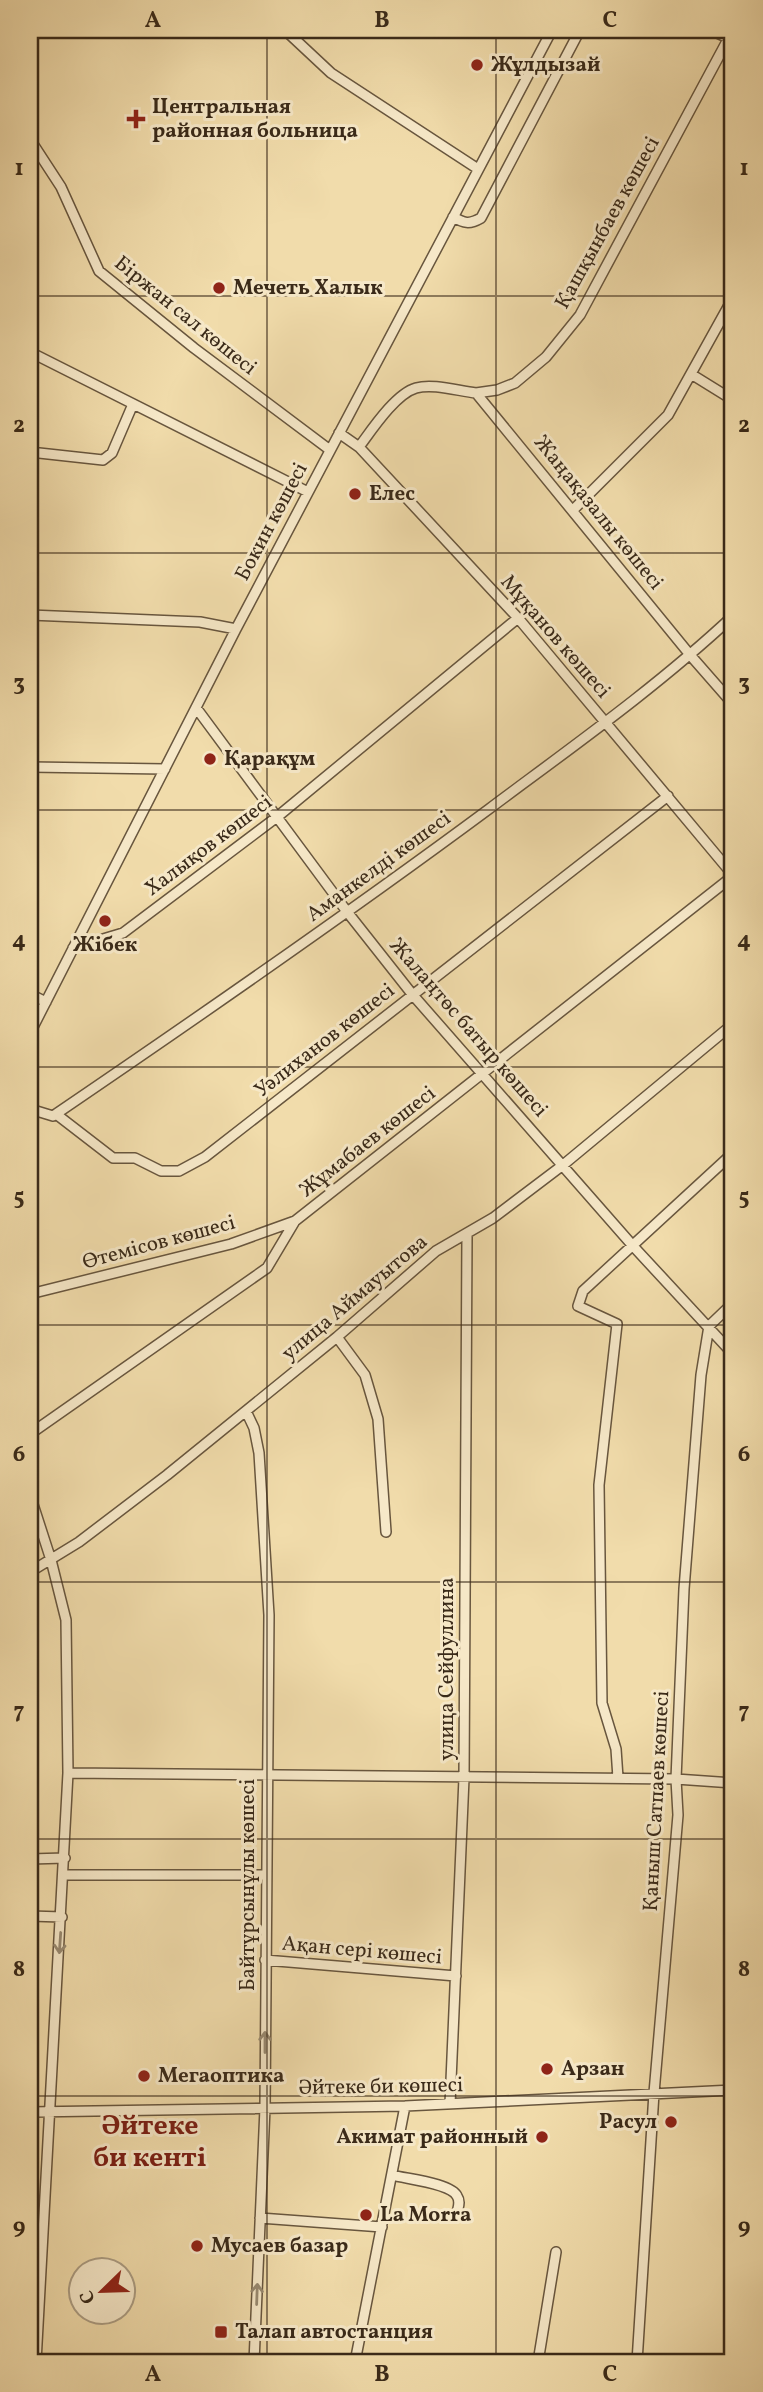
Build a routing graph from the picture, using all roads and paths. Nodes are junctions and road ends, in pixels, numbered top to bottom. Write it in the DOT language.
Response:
graph roads {
  1 [pos="285,30"];
  2 [pos="552,30"];
  3 [pos="580,30"];
  4 [pos="711,30"];
  5 [pos="732,36"];
  6 [pos="31,145"];
  7 [pos="478,169"];
  8 [pos="453,217"];
  9 [pos="733,298"];
  10 [pos="30,352"];
  11 [pos="691,374"];
  12 [pos="476,393"];
  13 [pos="733,400"];
  14 [pos="133,404"];
  15 [pos="338,433"];
  16 [pos="359,447"];
  17 [pos="330,450"];
  18 [pos="30,452"];
  19 [pos="308,492"];
  20 [pos="573,510"];
  21 [pos="30,615"];
  22 [pos="733,616"];
  23 [pos="518,618"];
  24 [pos="236,629"];
  25 [pos="691,656"];
  26 [pos="733,704"];
  27 [pos="197,709"];
  28 [pos="607,722"];
  29 [pos="30,768"];
  30 [pos="165,769"];
  31 [pos="668,796"];
  32 [pos="277,817"];
  33 [pos="733,875"];
  34 [pos="348,913"];
  35 [pos="74,948"];
  36 [pos="30,994"];
  37 [pos="412,994"];
  38 [pos="46,1002"];
  39 [pos="733,1024"];
  40 [pos="30,1033"];
  41 [pos="483,1074"];
  42 [pos="30,1109"];
  43 [pos="56,1114"];
  44 [pos="733,1153"];
  45 [pos="563,1165"];
  46 [pos="295,1221"];
  47 [pos="467,1235"];
  48 [pos="633,1246"];
  49 [pos="30,1294"];
  50 [pos="733,1303"];
  51 [pos="709,1326"];
  52 [pos="337,1337"];
  53 [pos="733,1354"];
  54 [pos="246,1410"];
  55 [pos="30,1434"];
  56 [pos="30,1495"];
  57 [pos="386,1532"];
  58 [pos="51,1560"];
  59 [pos="30,1572"];
  60 [pos="68,1773"];
  61 [pos="266,1775"];
  62 [pos="464,1778"];
  63 [pos="618,1779"];
  64 [pos="676,1779"];
  65 [pos="733,1783"];
  66 [pos="65,1858"];
  67 [pos="30,1859"];
  68 [pos="64,1875"];
  69 [pos="266,1875"];
  70 [pos="30,1916"];
  71 [pos="62,1917"];
  72 [pos="265,1960"];
  73 [pos="456,1976"];
  74 [pos="733,2090"];
  75 [pos="654,2093"];
  76 [pos="450,2104"];
  77 [pos="405,2106"];
  78 [pos="265,2108"];
  79 [pos="30,2112"];
  80 [pos="48,2112"];
  81 [pos="392,2175"];
  82 [pos="457,2213"];
  83 [pos="260,2217"];
  84 [pos="382,2227"];
  85 [pos="556,2252"];
  86 [pos="36,2362"];
  87 [pos="254,2362"];
  88 [pos="355,2362"];
  89 [pos="538,2362"];
  90 [pos="637,2362"];
  1 -- 7 [label="street"];
  2 -- 7 [label="street, Бокин көшесі"];
  3 -- 8 [label="street"];
  4 -- 5 [label="street"];
  5 -- 12 [label="street, Қашқынбаев көшесі"];
  6 -- 17 [label="street, Біржан сал көшесі"];
  7 -- 8 [label="street, Бокин көшесі"];
  8 -- 15 [label="street, Бокин көшесі"];
  9 -- 11 [label="street"];
  10 -- 14 [label="street"];
  11 -- 13 [label="street"];
  11 -- 20 [label="street"];
  12 -- 16 [label="street"];
  12 -- 20 [label="street, Жаңақазалы көшесі"];
  14 -- 18 [label="street"];
  14 -- 19 [label="street"];
  15 -- 16 [label="street, Мұқанов көшесі"];
  15 -- 17 [label="street, Бокин көшесі"];
  16 -- 23 [label="street, Мұқанов көшесі"];
  17 -- 19 [label="street, Бокин көшесі"];
  19 -- 24 [label="street, Бокин көшесі"];
  20 -- 25 [label="street, Жаңақазалы көшесі"];
  21 -- 24 [label="street"];
  22 -- 25 [label="street, Аманкелді көшесі"];
  23 -- 28 [label="street, Мұқанов көшесі"];
  23 -- 32 [label="street, Халықов көшесі"];
  24 -- 27 [label="street, Бокин көшесі"];
  25 -- 26 [label="street, Жаңақазалы көшесі"];
  25 -- 28 [label="street, Аманкелді көшесі"];
  27 -- 30 [label="street, Бокин көшесі"];
  27 -- 32 [label="street, Жалаңтөс батыр көшесі"];
  28 -- 31 [label="street, Мұқанов көшесі"];
  28 -- 34 [label="street, Аманкелді көшесі"];
  29 -- 30 [label="street"];
  30 -- 35 [label="street, Бокин көшесі"];
  31 -- 33 [label="street, Мұқанов көшесі"];
  31 -- 37 [label="street, Уәлиханов көшесі"];
  32 -- 34 [label="street, Жалаңтөс батыр көшесі"];
  32 -- 35 [label="street, Халықов көшесі"];
  33 -- 41 [label="street, Жұмабаев көшесі"];
  34 -- 37 [label="street, Жалаңтөс батыр көшесі"];
  34 -- 43 [label="street, Аманкелді көшесі"];
  35 -- 38 [label="street, Бокин көшесі"];
  36 -- 38 [label="street"];
  37 -- 41 [label="street, Жалаңтөс батыр көшесі"];
  37 -- 43 [label="street, Уәлиханов көшесі"];
  38 -- 40 [label="street, Бокин көшесі"];
  39 -- 45 [label="street, улица Аймауытова"];
  41 -- 45 [label="street, Жалаңтөс батыр көшесі"];
  41 -- 46 [label="street, Жұмабаев көшесі"];
  42 -- 43 [label="street"];
  44 -- 48 [label="street"];
  45 -- 47 [label="street, улица Аймауытова"];
  45 -- 48 [label="street, Жалаңтөс батыр көшесі"];
  46 -- 49 [label="street, Өтемісов көшесі"];
  46 -- 55 [label="street, Жұмабаев көшесі"];
  47 -- 52 [label="street, улица Аймауытова"];
  47 -- 62 [label="street, улица Сейфуллина"];
  48 -- 51 [label="street, Жалаңтөс батыр көшесі"];
  48 -- 63 [label="street"];
  50 -- 51 [label="street"];
  51 -- 53 [label="street, Жалаңтөс батыр көшесі"];
  51 -- 64 [label="street, Қаныш Сатпаев көшесі"];
  52 -- 54 [label="street, улица Аймауытова"];
  52 -- 57 [label="street"];
  54 -- 58 [label="street, улица Аймауытова"];
  54 -- 61 [label="street, Байтұрсынұлы көшесі"];
  56 -- 58 [label="street"];
  58 -- 59 [label="street, улица Аймауытова"];
  58 -- 60 [label="street"];
  60 -- 61 [label="street"];
  60 -- 66 [label="street"];
  61 -- 62 [label="street"];
  61 -- 69 [label="street, Байтұрсынұлы көшесі"];
  62 -- 63 [label="street"];
  62 -- 73 [label="street, улица Сейфуллина"];
  63 -- 64 [label="street"];
  64 -- 65 [label="street"];
  64 -- 75 [label="street, Қаныш Сатпаев көшесі"];
  66 -- 67 [label="street"];
  66 -- 68 [label="street"];
  68 -- 69 [label="street"];
  68 -- 71 [label="street"];
  69 -- 72 [label="street, Байтұрсынұлы көшесі"];
  70 -- 71 [label="street"];
  71 -- 80 [label="street, one-way"];
  72 -- 73 [label="street, Ақан сері көшесі"];
  78 -- 72 [label="street, Байтұрсынұлы көшесі, one-way"];
  73 -- 76 [label="street, улица Сейфуллина"];
  74 -- 75 [label="street, Әйтеке би көшесі"];
  75 -- 76 [label="street, Әйтеке би көшесі"];
  75 -- 90 [label="street, Қаныш Сатпаев көшесі"];
  76 -- 77 [label="street, Әйтеке би көшесі"];
  77 -- 78 [label="street, Әйтеке би көшесі"];
  77 -- 81 [label="street"];
  78 -- 80 [label="street, Әйтеке би көшесі"];
  78 -- 83 [label="street, Байтұрсынұлы көшесі"];
  79 -- 80 [label="street, Әйтеке би көшесі"];
  80 -- 86 [label="street"];
  81 -- 82 [label="street"];
  81 -- 84 [label="street"];
  83 -- 84 [label="street"];
  87 -- 83 [label="street, Байтұрсынұлы көшесі, one-way"];
  84 -- 88 [label="street"];
  85 -- 89 [label="street"];
}
